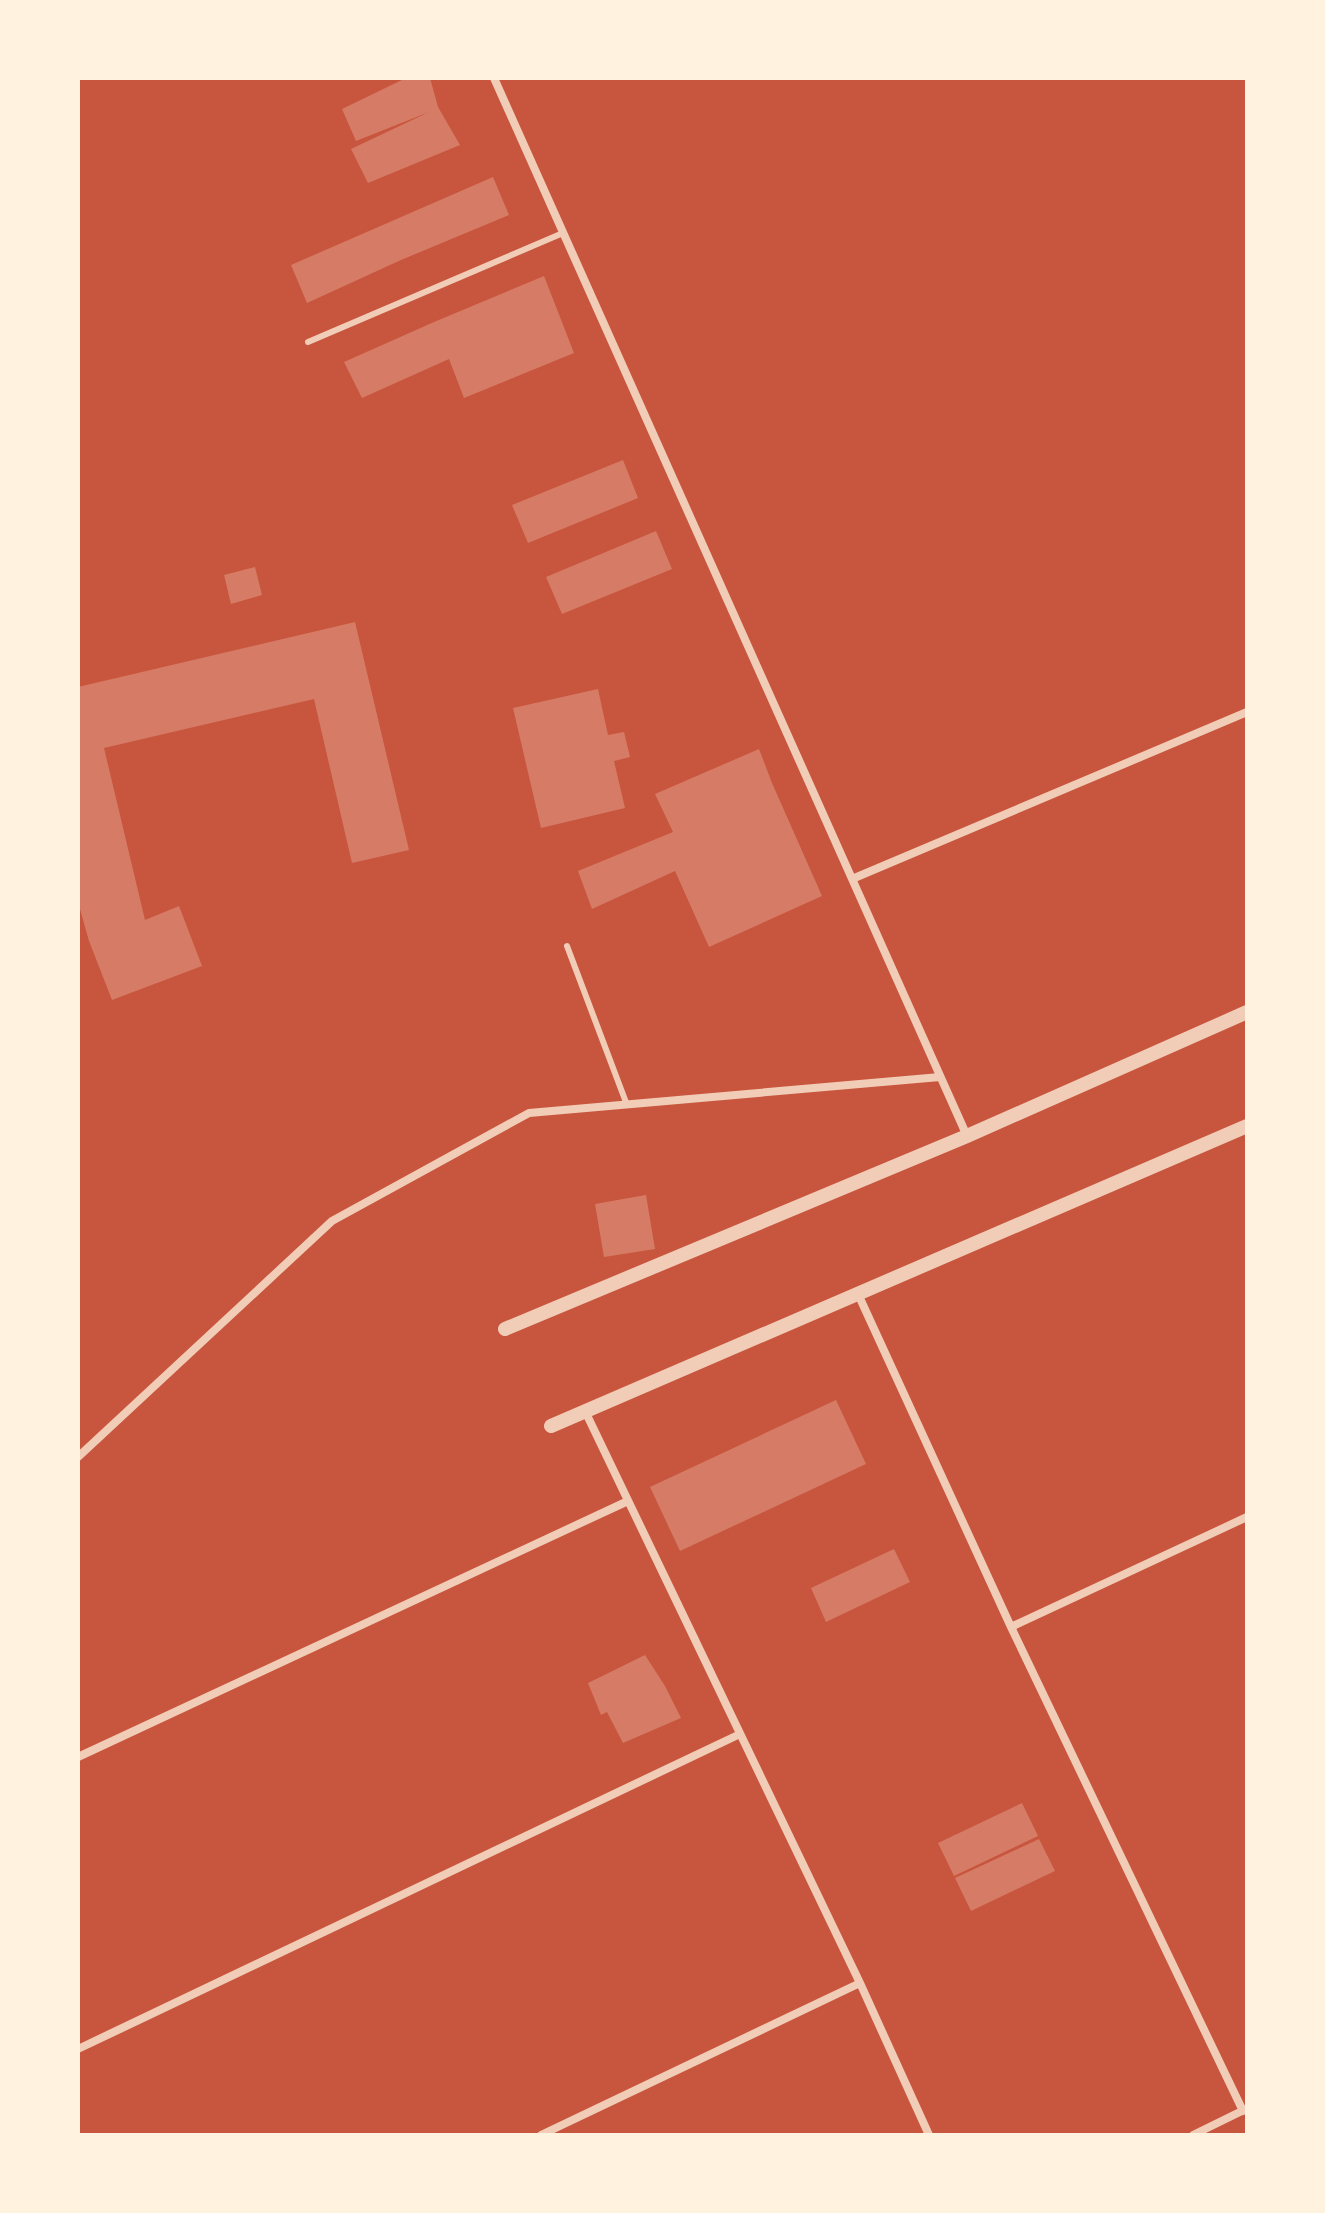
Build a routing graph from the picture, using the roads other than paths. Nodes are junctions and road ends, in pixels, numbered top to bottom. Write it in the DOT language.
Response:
graph roads {
  1 [pos="494,78"];
  2 [pos="563,233"];
  3 [pos="308,342"];
  4 [pos="1247,712"];
  5 [pos="852,879"];
  6 [pos="567,946"];
  7 [pos="1247,1012"];
  8 [pos="940,1077"];
  9 [pos="627,1105"];
  10 [pos="1247,1126"];
  11 [pos="967,1136"];
  12 [pos="858,1294"];
  13 [pos="505,1329"];
  14 [pos="585,1411"];
  15 [pos="551,1426"];
  16 [pos="78,1457"];
  17 [pos="628,1501"];
  18 [pos="1247,1517"];
  19 [pos="1011,1627"];
  20 [pos="740,1734"];
  21 [pos="78,1757"];
  22 [pos="860,1983"];
  23 [pos="78,2049"];
  24 [pos="1245,2110"];
  25 [pos="541,2135"];
  26 [pos="929,2135"];
  27 [pos="1193,2135"];
  1 -- 2 [label="street"];
  2 -- 3 [label="lane"];
  2 -- 5 [label="street"];
  4 -- 5 [label="street"];
  5 -- 8 [label="street"];
  6 -- 9 [label="lane"];
  7 -- 11 [label="street"];
  8 -- 9 [label="street"];
  8 -- 11 [label="street"];
  9 -- 16 [label="street"];
  10 -- 12 [label="street"];
  11 -- 13 [label="street"];
  12 -- 14 [label="street"];
  12 -- 19 [label="street"];
  14 -- 15 [label="street"];
  14 -- 17 [label="street"];
  17 -- 20 [label="street"];
  17 -- 21 [label="street"];
  18 -- 19 [label="street"];
  19 -- 24 [label="street"];
  20 -- 22 [label="street"];
  20 -- 23 [label="street"];
  22 -- 25 [label="street"];
  22 -- 26 [label="street"];
  24 -- 27 [label="street"];
}
